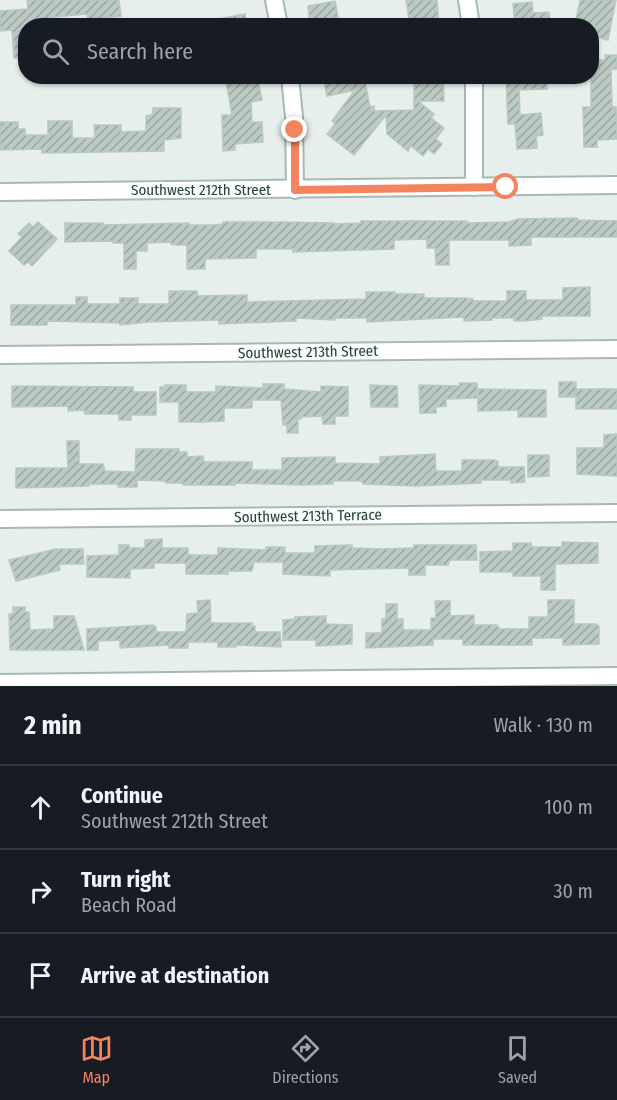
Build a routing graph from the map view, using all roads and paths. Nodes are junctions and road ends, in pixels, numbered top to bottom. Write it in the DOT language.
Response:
graph roads {
  1 [pos="274,0"];
  2 [pos="467,0"];
  3 [pos="277,18"];
  4 [pos="470,18"];
  5 [pos="291,84"];
  6 [pos="474,84"];
  7 [pos="617,185"];
  8 [pos="474,187"];
  9 [pos="295,190"];
  10 [pos="0,192"];
  11 [pos="617,349"];
  12 [pos="0,355"];
  13 [pos="617,513"];
  14 [pos="0,519"];
  15 [pos="617,676"];
  16 [pos="0,683"];
  1 -- 3 [label="street"];
  2 -- 4 [label="street"];
  5 -- 9 [label="street"];
  6 -- 8 [label="street"];
  7 -- 8 [label="street, Southwest 212th Street"];
  8 -- 9 [label="street, Southwest 212th Street"];
  9 -- 10 [label="street, Southwest 212th Street"];
  11 -- 12 [label="street, Southwest 213th Street"];
  13 -- 14 [label="street, Southwest 213th Terrace"];
  15 -- 16 [label="street"];
}
